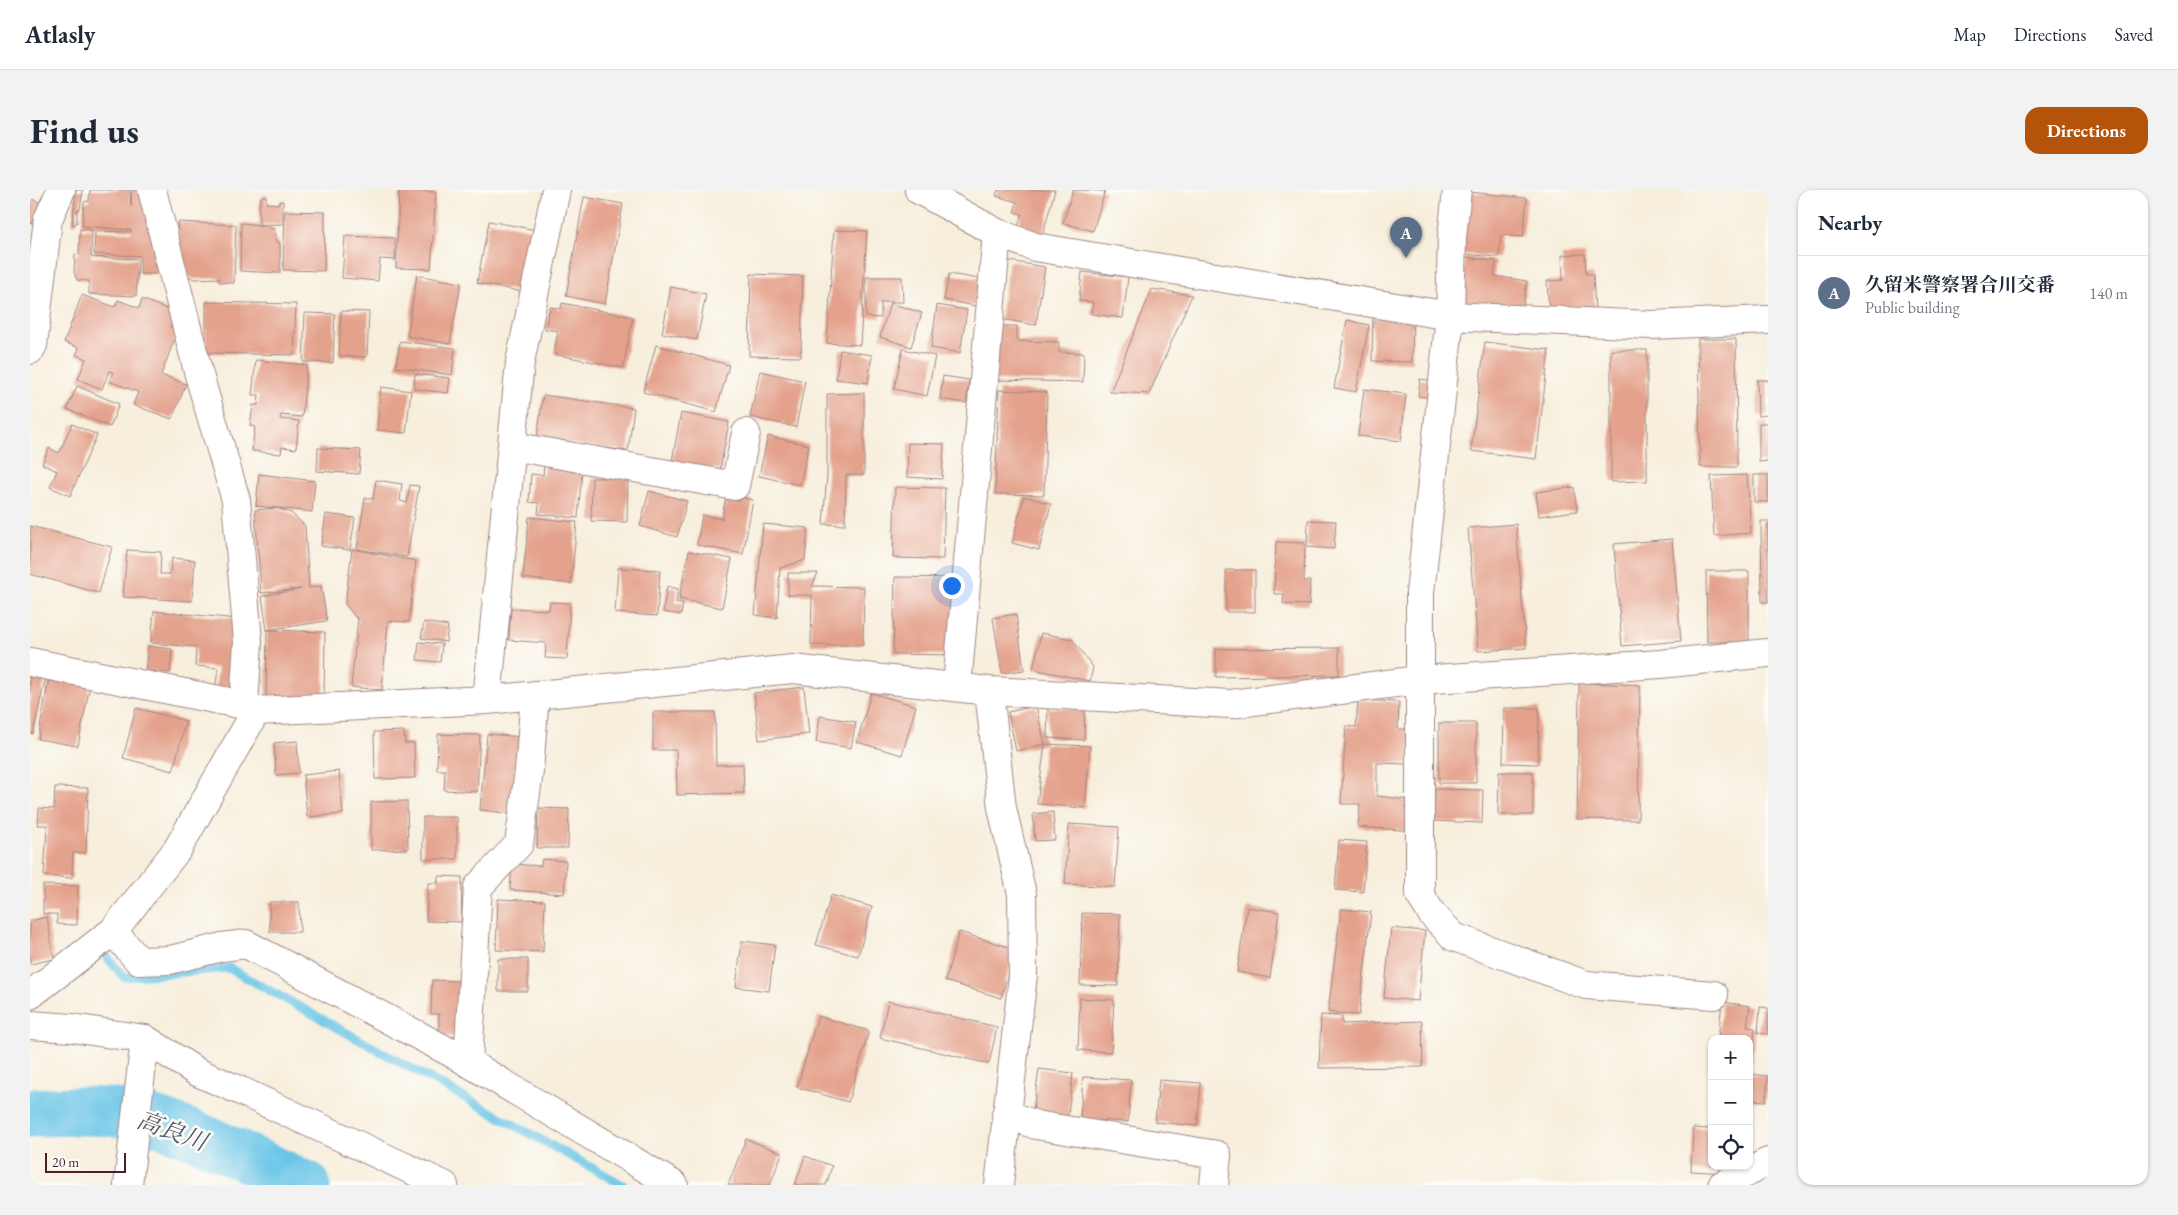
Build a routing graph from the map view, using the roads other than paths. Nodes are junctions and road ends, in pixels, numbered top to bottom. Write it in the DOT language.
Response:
graph roads {
  1 [pos="61,190"];
  2 [pos="152,190"];
  3 [pos="556,190"];
  4 [pos="919,190"];
  5 [pos="1456,190"];
  6 [pos="997,233"];
  7 [pos="1450,316"];
  8 [pos="1768,320"];
  9 [pos="30,350"];
  10 [pos="746,433"];
  11 [pos="512,446"];
  12 [pos="1768,653"];
  13 [pos="30,662"];
  14 [pos="1420,680"];
  15 [pos="957,686"];
  16 [pos="989,691"];
  17 [pos="535,695"];
  18 [pos="487,700"];
  19 [pos="250,708"];
  20 [pos="112,931"];
  21 [pos="1714,994"];
  22 [pos="30,995"];
  23 [pos="30,1025"];
  24 [pos="145,1039"];
  25 [pos="468,1063"];
  26 [pos="1006,1114"];
  27 [pos="1768,1162"];
  28 [pos="128,1185"];
  29 [pos="444,1185"];
  30 [pos="674,1185"];
  31 [pos="999,1185"];
  32 [pos="1214,1185"];
  33 [pos="1722,1185"];
  1 -- 9 [label="street"];
  2 -- 19 [label="street"];
  3 -- 11 [label="street"];
  4 -- 6 [label="street"];
  5 -- 7 [label="street"];
  6 -- 7 [label="street"];
  6 -- 15 [label="street"];
  7 -- 8 [label="street"];
  7 -- 14 [label="street"];
  10 -- 11 [label="street"];
  11 -- 18 [label="street"];
  12 -- 14 [label="street"];
  13 -- 19 [label="street"];
  14 -- 16 [label="street"];
  14 -- 21 [label="street"];
  15 -- 16 [label="street"];
  15 -- 17 [label="street"];
  16 -- 26 [label="street"];
  17 -- 18 [label="street"];
  17 -- 25 [label="street"];
  18 -- 19 [label="street"];
  19 -- 20 [label="street"];
  20 -- 22 [label="street"];
  20 -- 25 [label="street"];
  23 -- 24 [label="street"];
  24 -- 28 [label="street"];
  24 -- 29 [label="street"];
  25 -- 30 [label="street"];
  26 -- 31 [label="street"];
  26 -- 32 [label="street"];
  27 -- 33 [label="street"];
}
